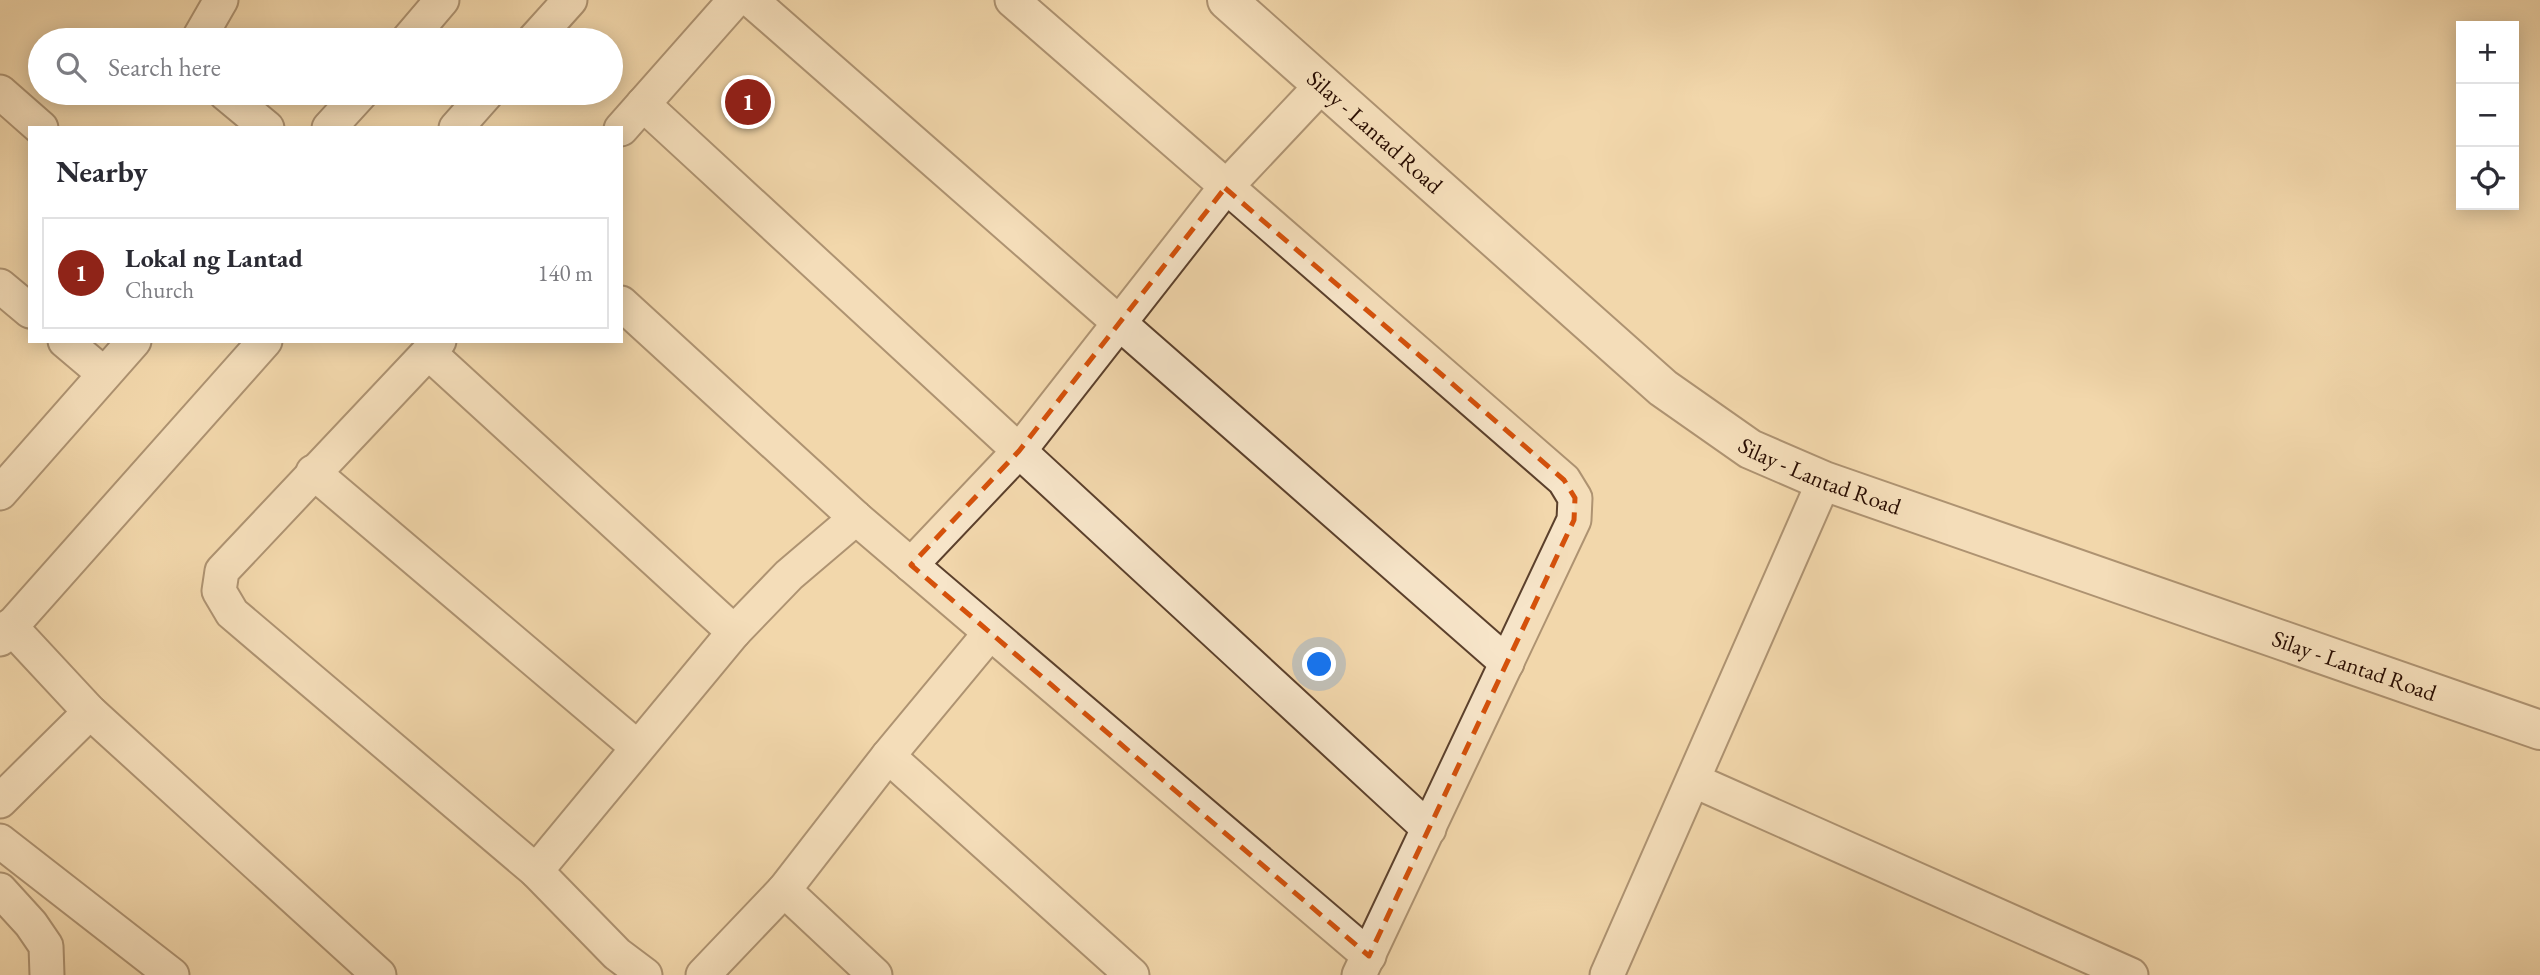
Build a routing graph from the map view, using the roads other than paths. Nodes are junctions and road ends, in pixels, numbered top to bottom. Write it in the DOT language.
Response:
graph roads {
  1 [pos="221,0"];
  2 [pos="442,0"];
  3 [pos="570,0"];
  4 [pos="735,0"];
  5 [pos="751,0"];
  6 [pos="1012,0"];
  7 [pos="1227,0"];
  8 [pos="205,28"];
  9 [pos="418,28"];
  10 [pos="545,28"];
  11 [pos="1321,86"];
  12 [pos="0,92"];
  13 [pos="643,104"];
  14 [pos="239,105"];
  15 [pos="351,105"];
  16 [pos="476,105"];
  17 [pos="39,126"];
  18 [pos="265,126"];
  19 [pos="331,126"];
  20 [pos="458,126"];
  21 [pos="623,127"];
  22 [pos="1225,188"];
  23 [pos="0,286"];
  24 [pos="623,305"];
  25 [pos="28,309"];
  26 [pos="1119,323"];
  27 [pos="67,343"];
  28 [pos="132,343"];
  29 [pos="263,343"];
  30 [pos="434,347"];
  31 [pos="104,374"];
  32 [pos="1019,451"];
  33 [pos="313,472"];
  34 [pos="1824,481"];
  35 [pos="0,493"];
  36 [pos="856,518"];
  37 [pos="911,565"];
  38 [pos="734,632"];
  39 [pos="5,633"];
  40 [pos="990,633"];
  41 [pos="1507,663"];
  42 [pos="90,712"];
  43 [pos="2540,730"];
  44 [pos="637,747"];
  45 [pos="888,756"];
  46 [pos="1695,781"];
  47 [pos="0,802"];
  48 [pos="1429,829"];
  49 [pos="0,841"];
  50 [pos="536,871"];
  51 [pos="0,890"];
  52 [pos="784,890"];
  53 [pos="608,964"];
  54 [pos="1364,965"];
  55 [pos="47,975"];
  56 [pos="172,975"];
  57 [pos="380,975"];
  58 [pos="645,975"];
  59 [pos="703,975"];
  60 [pos="875,975"];
  61 [pos="1132,975"];
  62 [pos="1607,975"];
  63 [pos="2131,975"];
  1 -- 8 [label="street"];
  2 -- 9 [label="street"];
  3 -- 10 [label="street"];
  4 -- 13 [label="street"];
  5 -- 26 [label="street"];
  6 -- 22 [label="street"];
  7 -- 11 [label="street, Silay - Lantad Road"];
  11 -- 22 [label="street"];
  11 -- 34 [label="street, Silay - Lantad Road"];
  12 -- 17 [label="street"];
  13 -- 21 [label="street"];
  13 -- 32 [label="street"];
  14 -- 18 [label="street"];
  15 -- 19 [label="street"];
  16 -- 20 [label="street"];
  22 -- 26 [label="street"];
  22 -- 41 [label="street"];
  23 -- 25 [label="street"];
  24 -- 36 [label="street"];
  26 -- 32 [label="street"];
  26 -- 41 [label="street"];
  27 -- 31 [label="street"];
  28 -- 31 [label="street"];
  29 -- 39 [label="street"];
  30 -- 33 [label="street"];
  30 -- 38 [label="street"];
  31 -- 35 [label="street"];
  32 -- 37 [label="street"];
  32 -- 48 [label="street"];
  33 -- 44 [label="street"];
  33 -- 50 [label="street"];
  34 -- 43 [label="street, Silay - Lantad Road"];
  34 -- 46 [label="street"];
  36 -- 37 [label="street"];
  36 -- 38 [label="street"];
  37 -- 40 [label="street"];
  38 -- 44 [label="street"];
  39 -- 42 [label="street"];
  40 -- 45 [label="street"];
  40 -- 54 [label="street"];
  41 -- 48 [label="street"];
  42 -- 47 [label="street"];
  42 -- 57 [label="street"];
  44 -- 50 [label="street"];
  45 -- 52 [label="street"];
  45 -- 61 [label="street"];
  46 -- 62 [label="street"];
  46 -- 63 [label="street"];
  48 -- 54 [label="street"];
  49 -- 56 [label="street"];
  50 -- 53 [label="street"];
  51 -- 55 [label="street"];
  52 -- 59 [label="street"];
  52 -- 60 [label="street"];
  53 -- 58 [label="street"];
}
